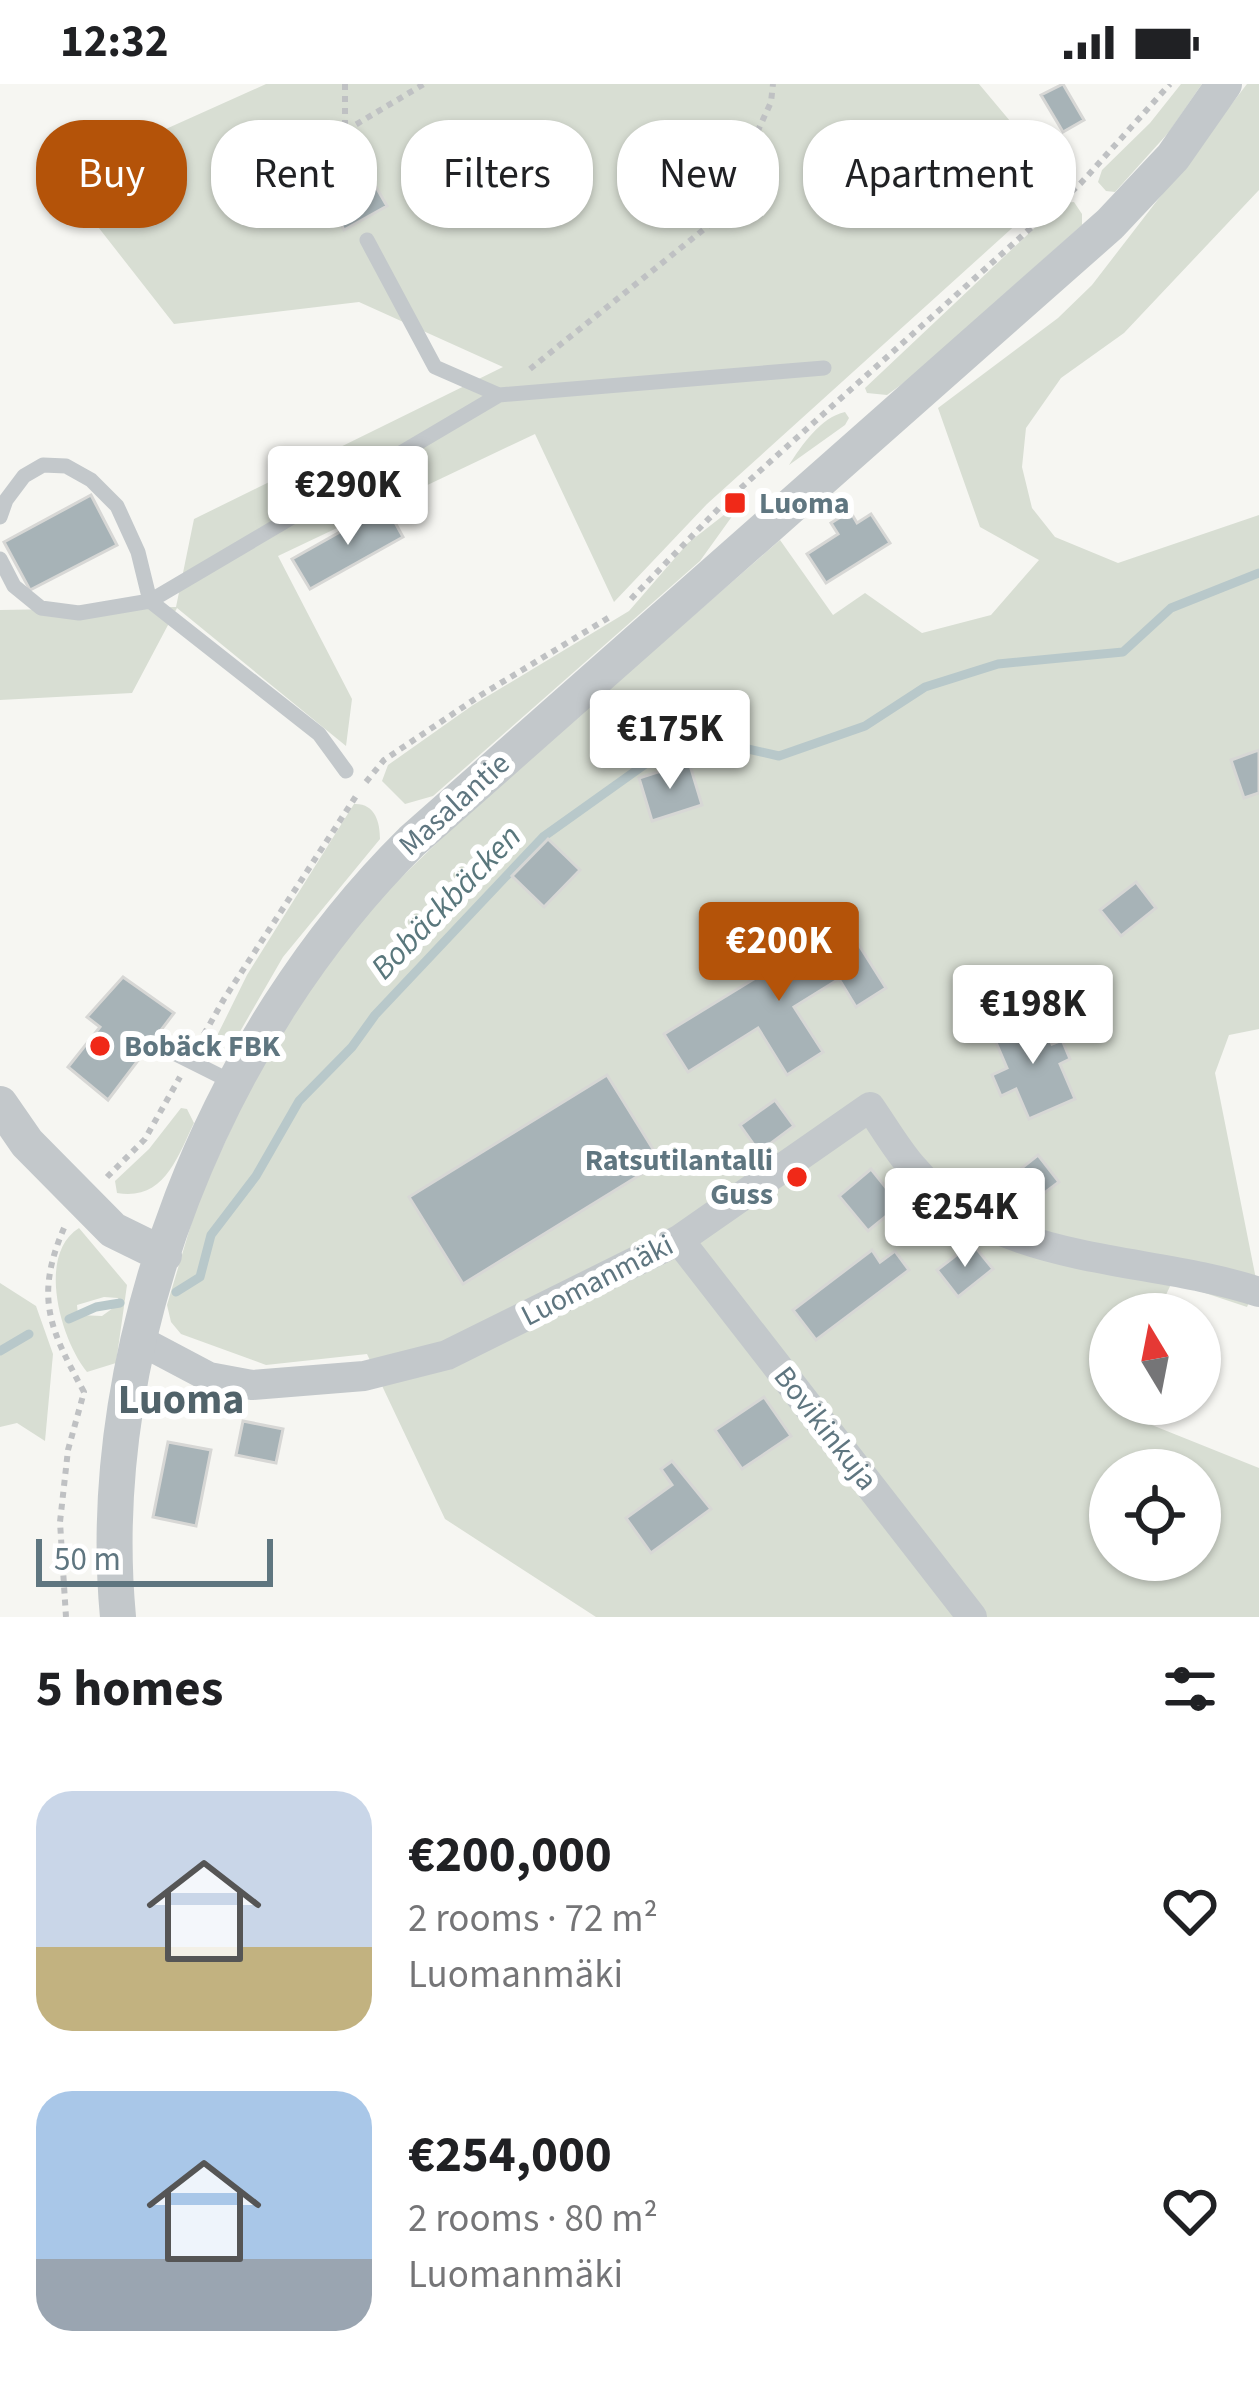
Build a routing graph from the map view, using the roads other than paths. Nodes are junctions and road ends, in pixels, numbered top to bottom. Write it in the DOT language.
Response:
graph roads {
  1 [pos="1224,84"];
  2 [pos="367,241"];
  3 [pos="824,368"];
  4 [pos="499,395"];
  5 [pos="0,517"];
  6 [pos="0,559"];
  7 [pos="150,601"];
  8 [pos="346,771"];
  9 [pos="166,1049"];
  10 [pos="234,1082"];
  11 [pos="0,1104"];
  12 [pos="679,1240"];
  13 [pos="164,1256"];
  14 [pos="1259,1292"];
  15 [pos="141,1341"];
  16 [pos="118,1617"];
  17 [pos="972,1617"];
  1 -- 10 [label="street, Masalantie"];
  2 -- 4 [label="lane"];
  3 -- 4 [label="lane"];
  4 -- 7 [label="lane"];
  5 -- 7 [label="lane"];
  6 -- 7 [label="lane"];
  7 -- 8 [label="lane"];
  9 -- 10 [label="lane"];
  10 -- 13 [label="street, Masalantie"];
  11 -- 13 [label="street"];
  12 -- 14 [label="street, Luomanmäki"];
  12 -- 15 [label="street, Luomanmäki"];
  12 -- 17 [label="street, Bovikinkuja"];
  13 -- 15 [label="street, Masalantie"];
  15 -- 16 [label="street, Masalantie"];
}
